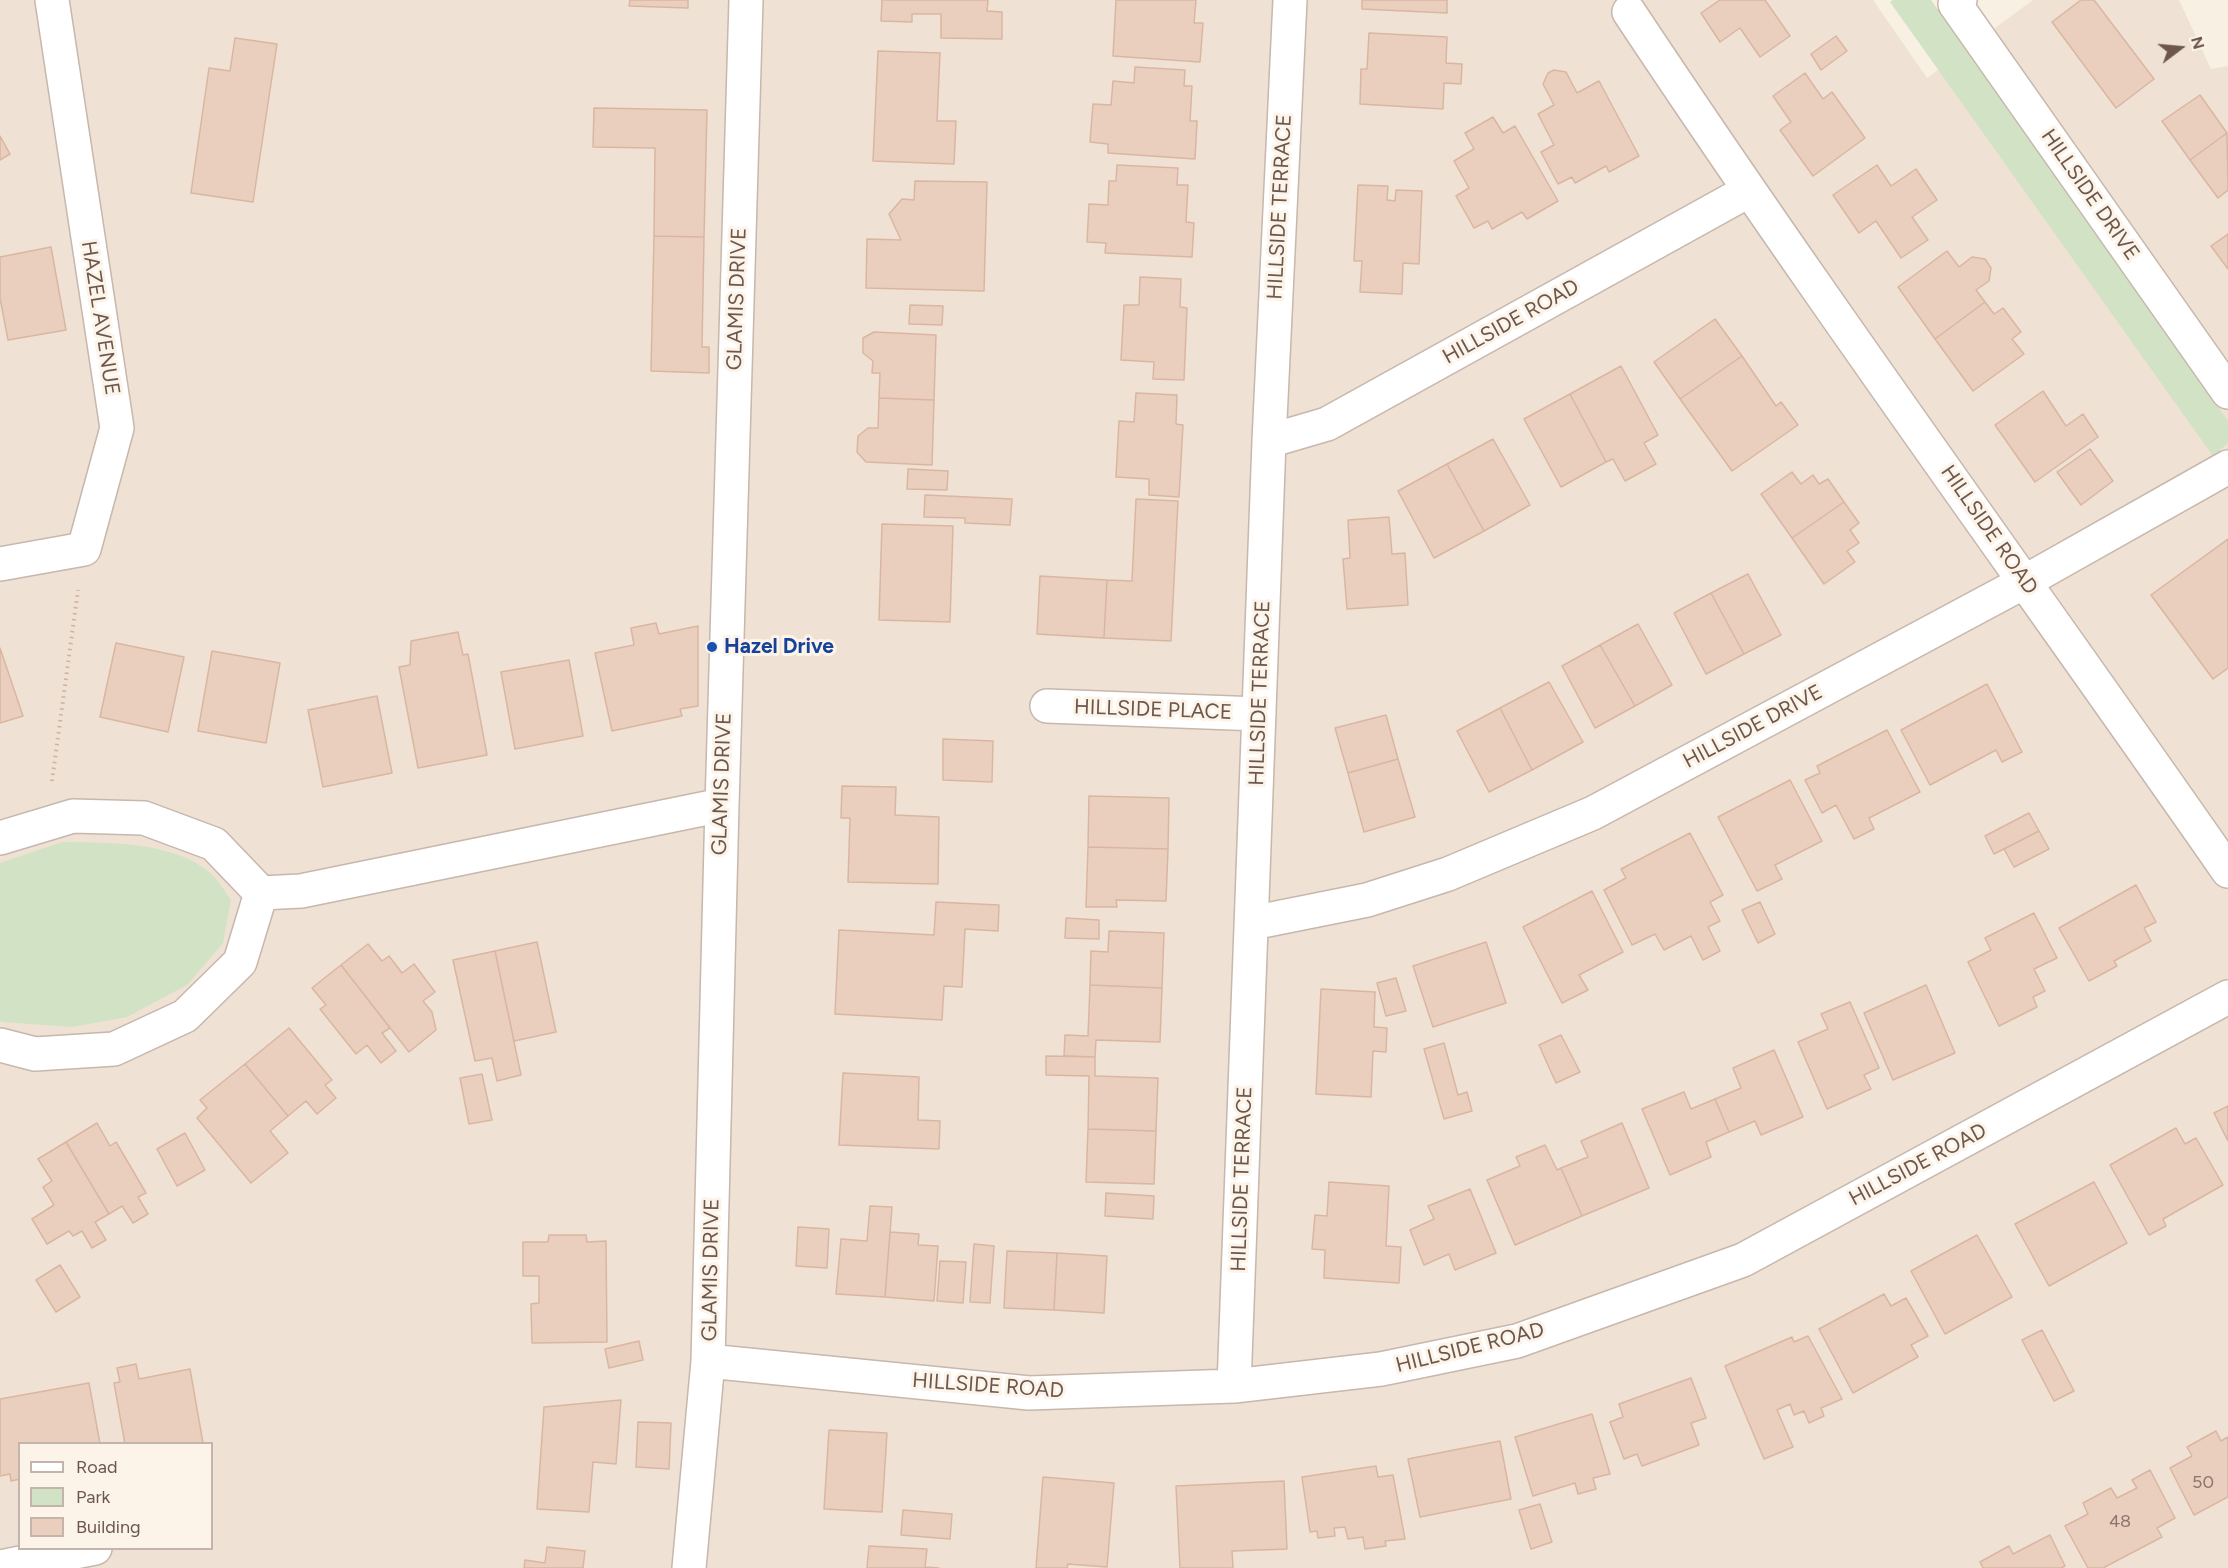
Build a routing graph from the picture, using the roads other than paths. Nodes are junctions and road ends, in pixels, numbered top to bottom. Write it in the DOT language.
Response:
graph roads {
  1 [pos="52,0"];
  2 [pos="746,0"];
  3 [pos="1290,0"];
  4 [pos="1960,0"];
  5 [pos="1629,12"];
  6 [pos="1748,191"];
  7 [pos="2228,392"];
  8 [pos="1269,441"];
  9 [pos="2228,467"];
  10 [pos="0,564"];
  11 [pos="2026,581"];
  12 [pos="1047,706"];
  13 [pos="1259,714"];
  14 [pos="722,805"];
  15 [pos="0,838"];
  16 [pos="2228,871"];
  17 [pos="261,893"];
  18 [pos="1252,923"];
  19 [pos="2228,997"];
  20 [pos="0,1045"];
  21 [pos="708,1361"];
  22 [pos="1234,1386"];
  23 [pos="87,1550"];
  24 [pos="98,1550"];
  25 [pos="0,1568"];
  26 [pos="103,1568"];
  27 [pos="689,1568"];
  1 -- 10 [label="street, HAZEL AVENUE"];
  2 -- 14 [label="street, GLAMIS DRIVE"];
  3 -- 8 [label="street, HILLSIDE TERRACE"];
  4 -- 7 [label="street, HILLSIDE DRIVE"];
  5 -- 6 [label="street, HILLSIDE ROAD"];
  6 -- 8 [label="street, HILLSIDE ROAD"];
  6 -- 11 [label="street, HILLSIDE ROAD"];
  8 -- 13 [label="street, HILLSIDE TERRACE"];
  9 -- 11 [label="street, HILLSIDE DRIVE"];
  11 -- 16 [label="street, HILLSIDE ROAD"];
  11 -- 18 [label="street, HILLSIDE DRIVE"];
  12 -- 13 [label="street, HILLSIDE PLACE"];
  13 -- 18 [label="street, HILLSIDE TERRACE"];
  14 -- 17 [label="street"];
  14 -- 21 [label="street, GLAMIS DRIVE"];
  15 -- 17 [label="street"];
  17 -- 20 [label="street"];
  18 -- 22 [label="street, HILLSIDE TERRACE"];
  19 -- 22 [label="street, HILLSIDE ROAD"];
  21 -- 22 [label="street, HILLSIDE ROAD"];
  21 -- 27 [label="street, GLAMIS DRIVE"];
  23 -- 25 [label="street"];
  24 -- 26 [label="street"];
}
